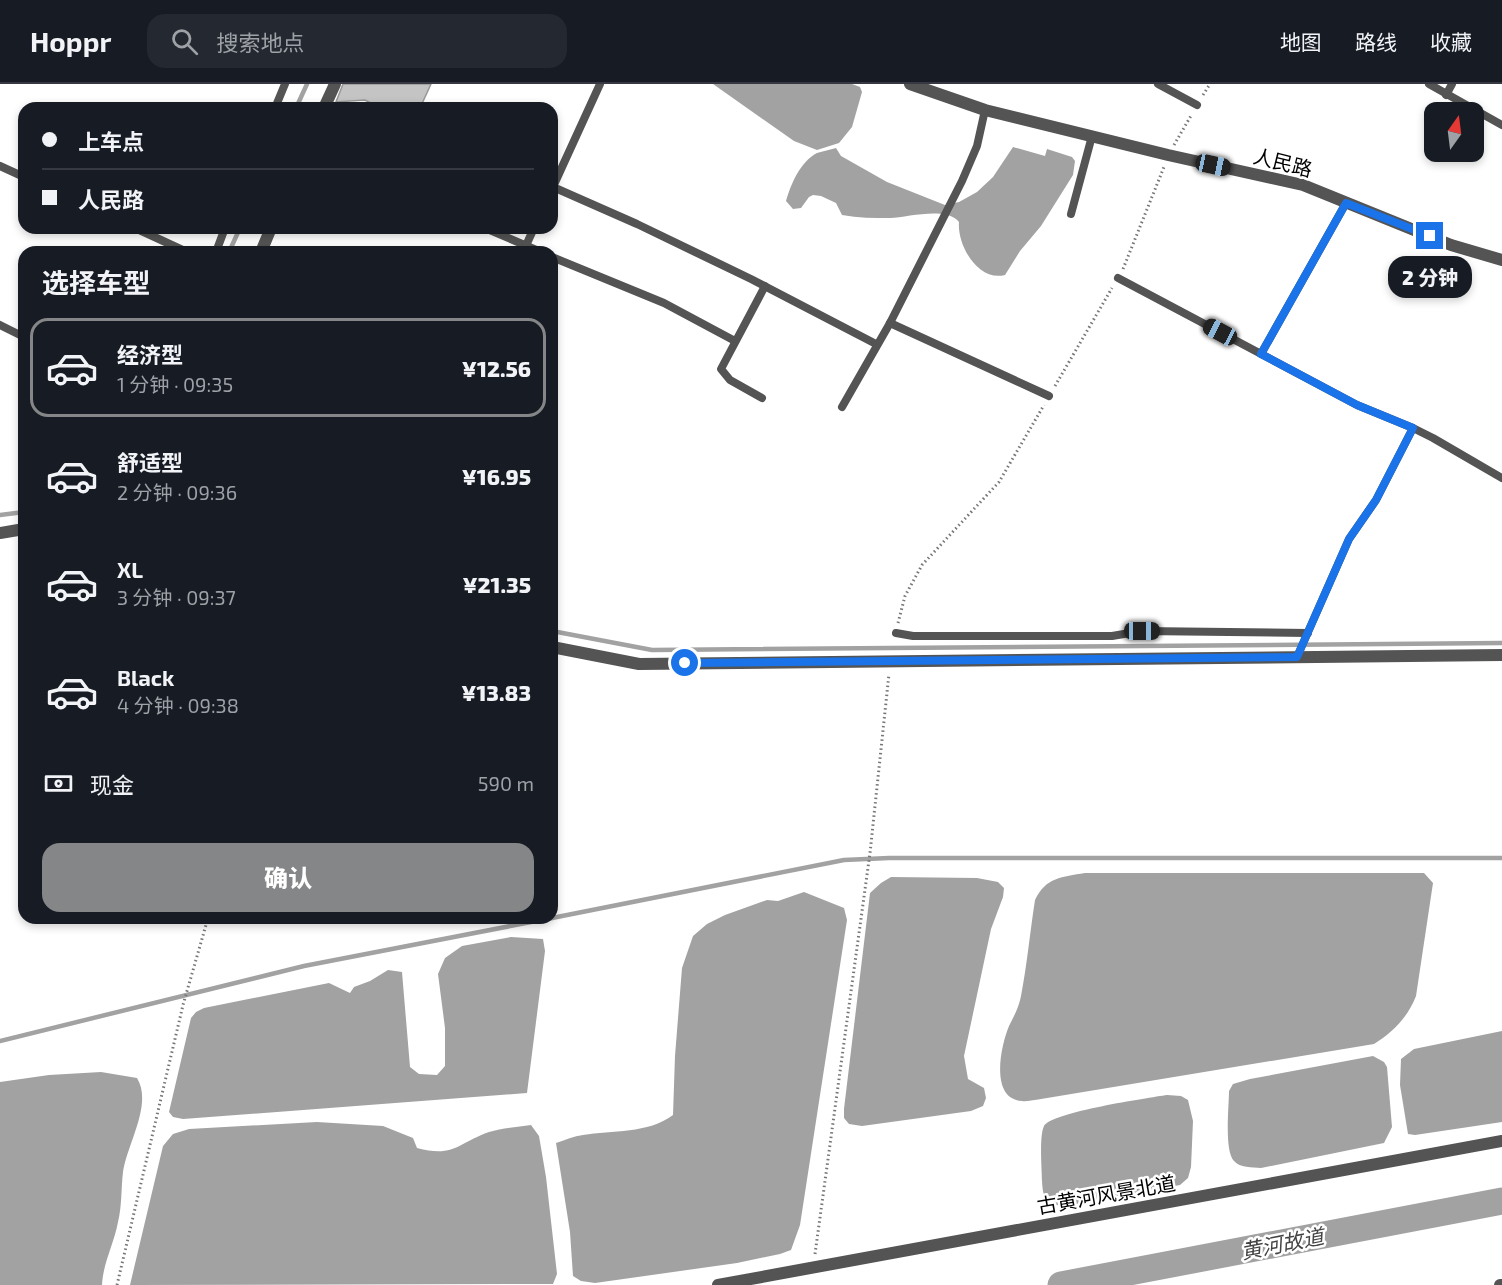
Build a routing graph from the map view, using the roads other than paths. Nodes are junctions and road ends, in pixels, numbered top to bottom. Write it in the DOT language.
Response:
graph roads {
  1 [pos="285,84"];
  2 [pos="335,84"];
  3 [pos="600,84"];
  4 [pos="910,84"];
  5 [pos="1158,84"];
  6 [pos="1429,84"];
  7 [pos="1452,84"];
  8 [pos="1446,95"];
  9 [pos="277,102"];
  10 [pos="327,102"];
  11 [pos="1197,105"];
  12 [pos="985,110"];
  13 [pos="1502,125"];
  14 [pos="1092,136"];
  15 [pos="0,166"];
  16 [pos="18,174"];
  17 [pos="558,175"];
  18 [pos="558,191"];
  19 [pos="1346,203"];
  20 [pos="1071,214"];
  21 [pos="148,234"];
  22 [pos="496,234"];
  23 [pos="175,246"];
  24 [pos="519,246"];
  25 [pos="558,259"];
  26 [pos="1502,260"];
  27 [pos="1118,278"];
  28 [pos="765,286"];
  29 [pos="890,322"];
  30 [pos="0,325"];
  31 [pos="18,334"];
  32 [pos="735,341"];
  33 [pos="876,344"];
  34 [pos="1261,354"];
  35 [pos="1049,396"];
  36 [pos="762,398"];
  37 [pos="842,407"];
  38 [pos="1413,428"];
  39 [pos="1502,478"];
  40 [pos="18,530"];
  41 [pos="0,533"];
  42 [pos="896,633"];
  43 [pos="1306,636"];
  44 [pos="558,648"];
  45 [pos="1298,655"];
  46 [pos="1502,655"];
  47 [pos="1502,1141"];
  48 [pos="718,1285"];
  1 -- 9 [label="lane"];
  2 -- 10 [label="street"];
  3 -- 17 [label="lane"];
  4 -- 12 [label="street, 人民路"];
  5 -- 11 [label="lane"];
  6 -- 8 [label="lane"];
  7 -- 8 [label="lane"];
  8 -- 13 [label="lane"];
  12 -- 14 [label="street, 人民路"];
  12 -- 29 [label="lane"];
  14 -- 19 [label="street, 人民路"];
  14 -- 20 [label="lane"];
  15 -- 16 [label="lane"];
  18 -- 28 [label="lane"];
  19 -- 26 [label="street, 人民路"];
  19 -- 34 [label="lane"];
  21 -- 23 [label="lane"];
  22 -- 24 [label="lane"];
  25 -- 32 [label="lane"];
  27 -- 34 [label="lane"];
  28 -- 32 [label="lane"];
  28 -- 33 [label="lane"];
  29 -- 33 [label="lane"];
  29 -- 35 [label="lane"];
  30 -- 31 [label="lane"];
  32 -- 36 [label="lane"];
  33 -- 37 [label="lane"];
  34 -- 38 [label="lane"];
  38 -- 39 [label="lane"];
  38 -- 43 [label="lane"];
  40 -- 41 [label="street"];
  42 -- 43 [label="lane"];
  43 -- 45 [label="lane"];
  44 -- 45 [label="street"];
  45 -- 46 [label="street"];
  47 -- 48 [label="street, 古黄河风景北道"];
}
